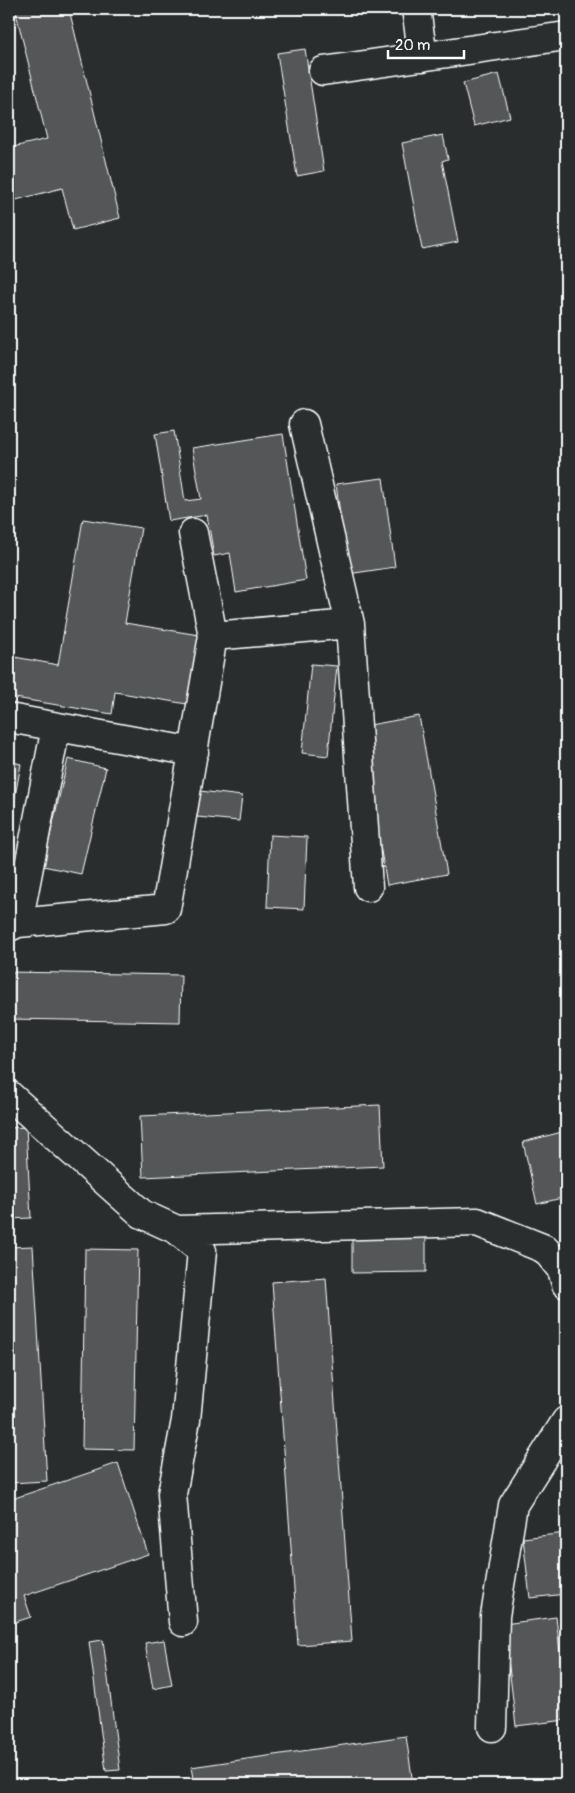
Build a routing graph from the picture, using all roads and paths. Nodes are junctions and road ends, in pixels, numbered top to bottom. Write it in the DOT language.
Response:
graph roads {
  1 [pos="416,9"];
  2 [pos="566,36"];
  3 [pos="423,56"];
  4 [pos="323,71"];
  5 [pos="304,424"];
  6 [pos="193,533"];
  7 [pos="350,624"];
  8 [pos="213,636"];
  9 [pos="9,718"];
  10 [pos="56,728"];
  11 [pos="194,752"];
  12 [pos="368,887"];
  13 [pos="13,925"];
  14 [pos="9,1095"];
  15 [pos="177,1230"];
  16 [pos="566,1284"];
  17 [pos="566,1421"];
  18 [pos="183,1622"];
  19 [pos="492,1727"];
  1 -- 3 [label="lane"];
  2 -- 3 [label="lane"];
  3 -- 4 [label="lane"];
  5 -- 7 [label="lane"];
  6 -- 8 [label="lane"];
  7 -- 8 [label="lane"];
  7 -- 12 [label="lane"];
  8 -- 11 [label="lane"];
  9 -- 10 [label="lane"];
  10 -- 11 [label="lane"];
  10 -- 13 [label="lane"];
  11 -- 13 [label="lane"];
  14 -- 15 [label="lane"];
  15 -- 16 [label="lane"];
  15 -- 18 [label="lane"];
  17 -- 19 [label="lane"];
}
